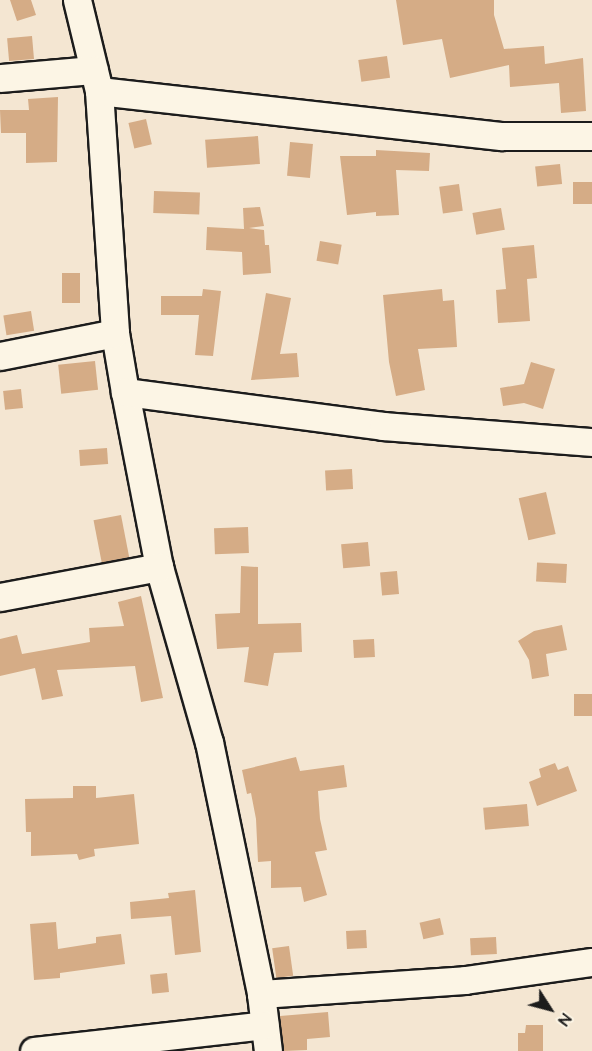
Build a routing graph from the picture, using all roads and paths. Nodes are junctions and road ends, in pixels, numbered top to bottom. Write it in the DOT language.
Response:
graph roads {
  1 [pos="77,0"];
  2 [pos="0,78"];
  3 [pos="97,80"];
  4 [pos="592,136"];
  5 [pos="115,333"];
  6 [pos="0,356"];
  7 [pos="124,392"];
  8 [pos="592,442"];
  9 [pos="159,567"];
  10 [pos="0,597"];
  11 [pos="592,962"];
  12 [pos="261,994"];
  13 [pos="266,1038"];
  14 [pos="34,1051"];
  1 -- 3 [label="street"];
  2 -- 3 [label="street"];
  3 -- 4 [label="street"];
  3 -- 5 [label="street"];
  5 -- 6 [label="street"];
  5 -- 7 [label="street"];
  7 -- 8 [label="street"];
  7 -- 9 [label="street"];
  9 -- 10 [label="street"];
  9 -- 12 [label="street"];
  11 -- 12 [label="street"];
  12 -- 13 [label="street"];
  13 -- 14 [label="street"];
}
